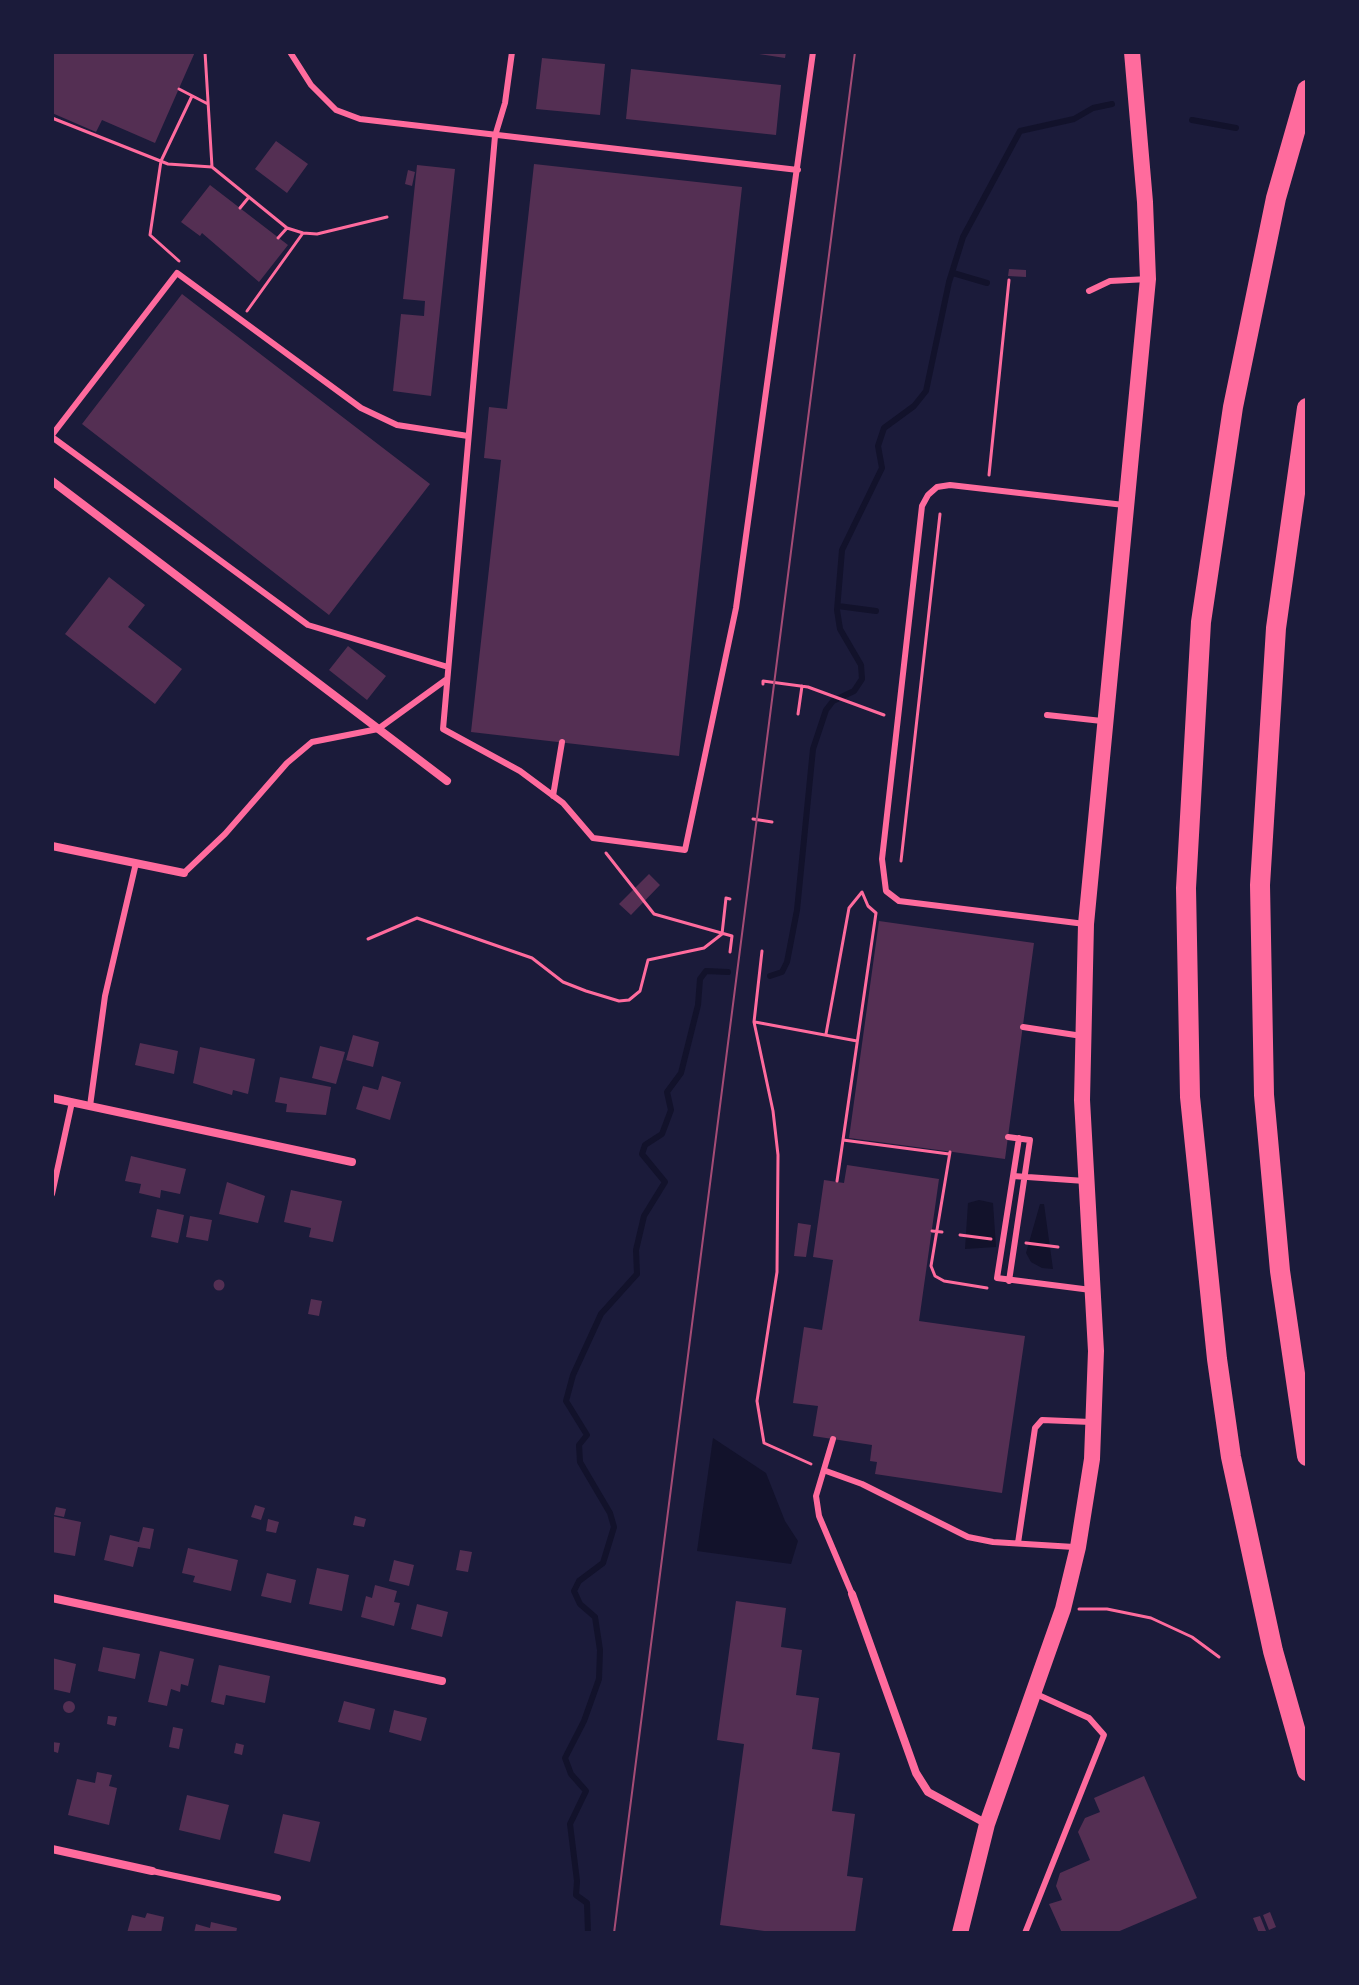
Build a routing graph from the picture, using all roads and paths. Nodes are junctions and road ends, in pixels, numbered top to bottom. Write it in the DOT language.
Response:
graph roads {
  1 [pos="205,52"];
  2 [pos="290,52"];
  3 [pos="512,52"];
  4 [pos="813,52"];
  5 [pos="1132,52"];
  6 [pos="179,89"];
  7 [pos="1307,90"];
  8 [pos="192,96"];
  9 [pos="208,104"];
  10 [pos="52,118"];
  11 [pos="495,136"];
  12 [pos="161,161"];
  13 [pos="212,167"];
  14 [pos="798,170"];
  15 [pos="249,197"];
  16 [pos="240,208"];
  17 [pos="387,217"];
  18 [pos="287,228"];
  19 [pos="303,233"];
  20 [pos="278,238"];
  21 [pos="180,258"];
  22 [pos="1148,279"];
  23 [pos="1009,280"];
  24 [pos="1089,291"];
  25 [pos="241,320"];
  26 [pos="1307,408"];
  27 [pos="52,436"];
  28 [pos="468,436"];
  29 [pos="989,475"];
  30 [pos="52,481"];
  31 [pos="1127,506"];
  32 [pos="940,514"];
  33 [pos="448,667"];
  34 [pos="447,679"];
  35 [pos="763,684"];
  36 [pos="802,686"];
  37 [pos="798,714"];
  38 [pos="884,715"];
  39 [pos="1047,715"];
  40 [pos="1106,722"];
  41 [pos="378,729"];
  42 [pos="562,742"];
  43 [pos="447,781"];
  44 [pos="553,796"];
  45 [pos="753,819"];
  46 [pos="772,822"];
  47 [pos="593,838"];
  48 [pos="52,846"];
  49 [pos="901,861"];
  50 [pos="136,863"];
  51 [pos="184,873"];
  52 [pos="730,899"];
  53 [pos="1086,924"];
  54 [pos="722,934"];
  55 [pos="368,939"];
  56 [pos="762,951"];
  57 [pos="730,952"];
  58 [pos="754,1022"];
  59 [pos="1023,1027"];
  60 [pos="826,1034"];
  61 [pos="1082,1036"];
  62 [pos="857,1041"];
  63 [pos="52,1098"];
  64 [pos="72,1102"];
  65 [pos="90,1106"];
  66 [pos="1008,1137"];
  67 [pos="1019,1138"];
  68 [pos="843,1140"];
  69 [pos="352,1162"];
  70 [pos="1013,1176"];
  71 [pos="1026,1176"];
  72 [pos="837,1181"];
  73 [pos="1085,1181"];
  74 [pos="52,1194"];
  75 [pos="960,1235"];
  76 [pos="999,1240"];
  77 [pos="1020,1242"];
  78 [pos="1058,1247"];
  79 [pos="1009,1281"];
  80 [pos="988,1288"];
  81 [pos="1094,1291"];
  82 [pos="1094,1422"];
  83 [pos="833,1439"];
  84 [pos="1307,1456"];
  85 [pos="826,1471"];
  86 [pos="1018,1543"];
  87 [pos="1078,1547"];
  88 [pos="852,1594"];
  89 [pos="52,1598"];
  90 [pos="1063,1609"];
  91 [pos="1219,1657"];
  92 [pos="442,1681"];
  93 [pos="1034,1693"];
  94 [pos="1307,1771"];
  95 [pos="987,1824"];
  96 [pos="52,1849"];
  97 [pos="152,1871"];
  98 [pos="278,1898"];
  99 [pos="960,1933"];
  100 [pos="1025,1933"];
  1 -- 9 [label="path"];
  2 -- 11 [label="lane"];
  3 -- 11 [label="lane"];
  4 -- 14 [label="lane"];
  5 -- 22 [label="main road"];
  6 -- 8 [label="path"];
  7 -- 94 [label="highway"];
  8 -- 9 [label="path"];
  8 -- 12 [label="path"];
  9 -- 13 [label="path"];
  10 -- 12 [label="path"];
  11 -- 14 [label="lane"];
  11 -- 28 [label="lane"];
  12 -- 13 [label="path"];
  12 -- 21 [label="path"];
  13 -- 15 [label="path"];
  14 -- 47 [label="lane"];
  15 -- 16 [label="path"];
  15 -- 18 [label="path"];
  17 -- 19 [label="path"];
  18 -- 19 [label="path"];
  18 -- 20 [label="path"];
  19 -- 25 [label="path"];
  22 -- 24 [label="lane"];
  22 -- 31 [label="main road"];
  23 -- 29 [label="path"];
  25 -- 27 [label="lane"];
  25 -- 28 [label="lane"];
  26 -- 84 [label="highway"];
  27 -- 33 [label="lane"];
  28 -- 33 [label="lane"];
  30 -- 41 [label="street"];
  31 -- 40 [label="main road"];
  31 -- 53 [label="lane"];
  32 -- 49 [label="path"];
  33 -- 34 [label="lane"];
  34 -- 41 [label="lane"];
  34 -- 44 [label="lane"];
  35 -- 36 [label="path"];
  36 -- 37 [label="path"];
  36 -- 38 [label="path"];
  39 -- 40 [label="lane"];
  40 -- 53 [label="main road"];
  41 -- 43 [label="street"];
  41 -- 51 [label="lane"];
  42 -- 44 [label="lane"];
  44 -- 47 [label="lane"];
  45 -- 46 [label="path"];
  47 -- 54 [label="path"];
  48 -- 50 [label="street"];
  50 -- 51 [label="street"];
  50 -- 65 [label="lane"];
  52 -- 54 [label="path"];
  53 -- 61 [label="main road"];
  54 -- 55 [label="path"];
  54 -- 57 [label="path"];
  56 -- 58 [label="path"];
  58 -- 60 [label="path"];
  58 -- 85 [label="path"];
  59 -- 61 [label="lane"];
  60 -- 62 [label="path"];
  60 -- 62 [label="path"];
  61 -- 73 [label="main road"];
  62 -- 68 [label="path"];
  63 -- 64 [label="street"];
  64 -- 65 [label="street"];
  64 -- 74 [label="lane"];
  65 -- 69 [label="street"];
  66 -- 67 [label="lane"];
  67 -- 70 [label="lane"];
  67 -- 71 [label="lane"];
  68 -- 72 [label="path"];
  68 -- 80 [label="path"];
  70 -- 71 [label="lane"];
  70 -- 79 [label="lane"];
  71 -- 73 [label="lane"];
  71 -- 79 [label="lane"];
  73 -- 81 [label="main road"];
  75 -- 76 [label="path"];
  77 -- 78 [label="path"];
  79 -- 81 [label="lane"];
  81 -- 82 [label="main road"];
  82 -- 86 [label="lane"];
  82 -- 87 [label="main road"];
  83 -- 85 [label="lane"];
  85 -- 86 [label="lane"];
  85 -- 88 [label="lane"];
  86 -- 87 [label="lane"];
  87 -- 90 [label="main road"];
  88 -- 95 [label="street"];
  89 -- 92 [label="street"];
  90 -- 91 [label="path"];
  90 -- 93 [label="main road"];
  93 -- 95 [label="main road"];
  93 -- 100 [label="lane"];
  95 -- 99 [label="main road"];
  96 -- 97 [label="street"];
  97 -- 98 [label="lane"];
}
